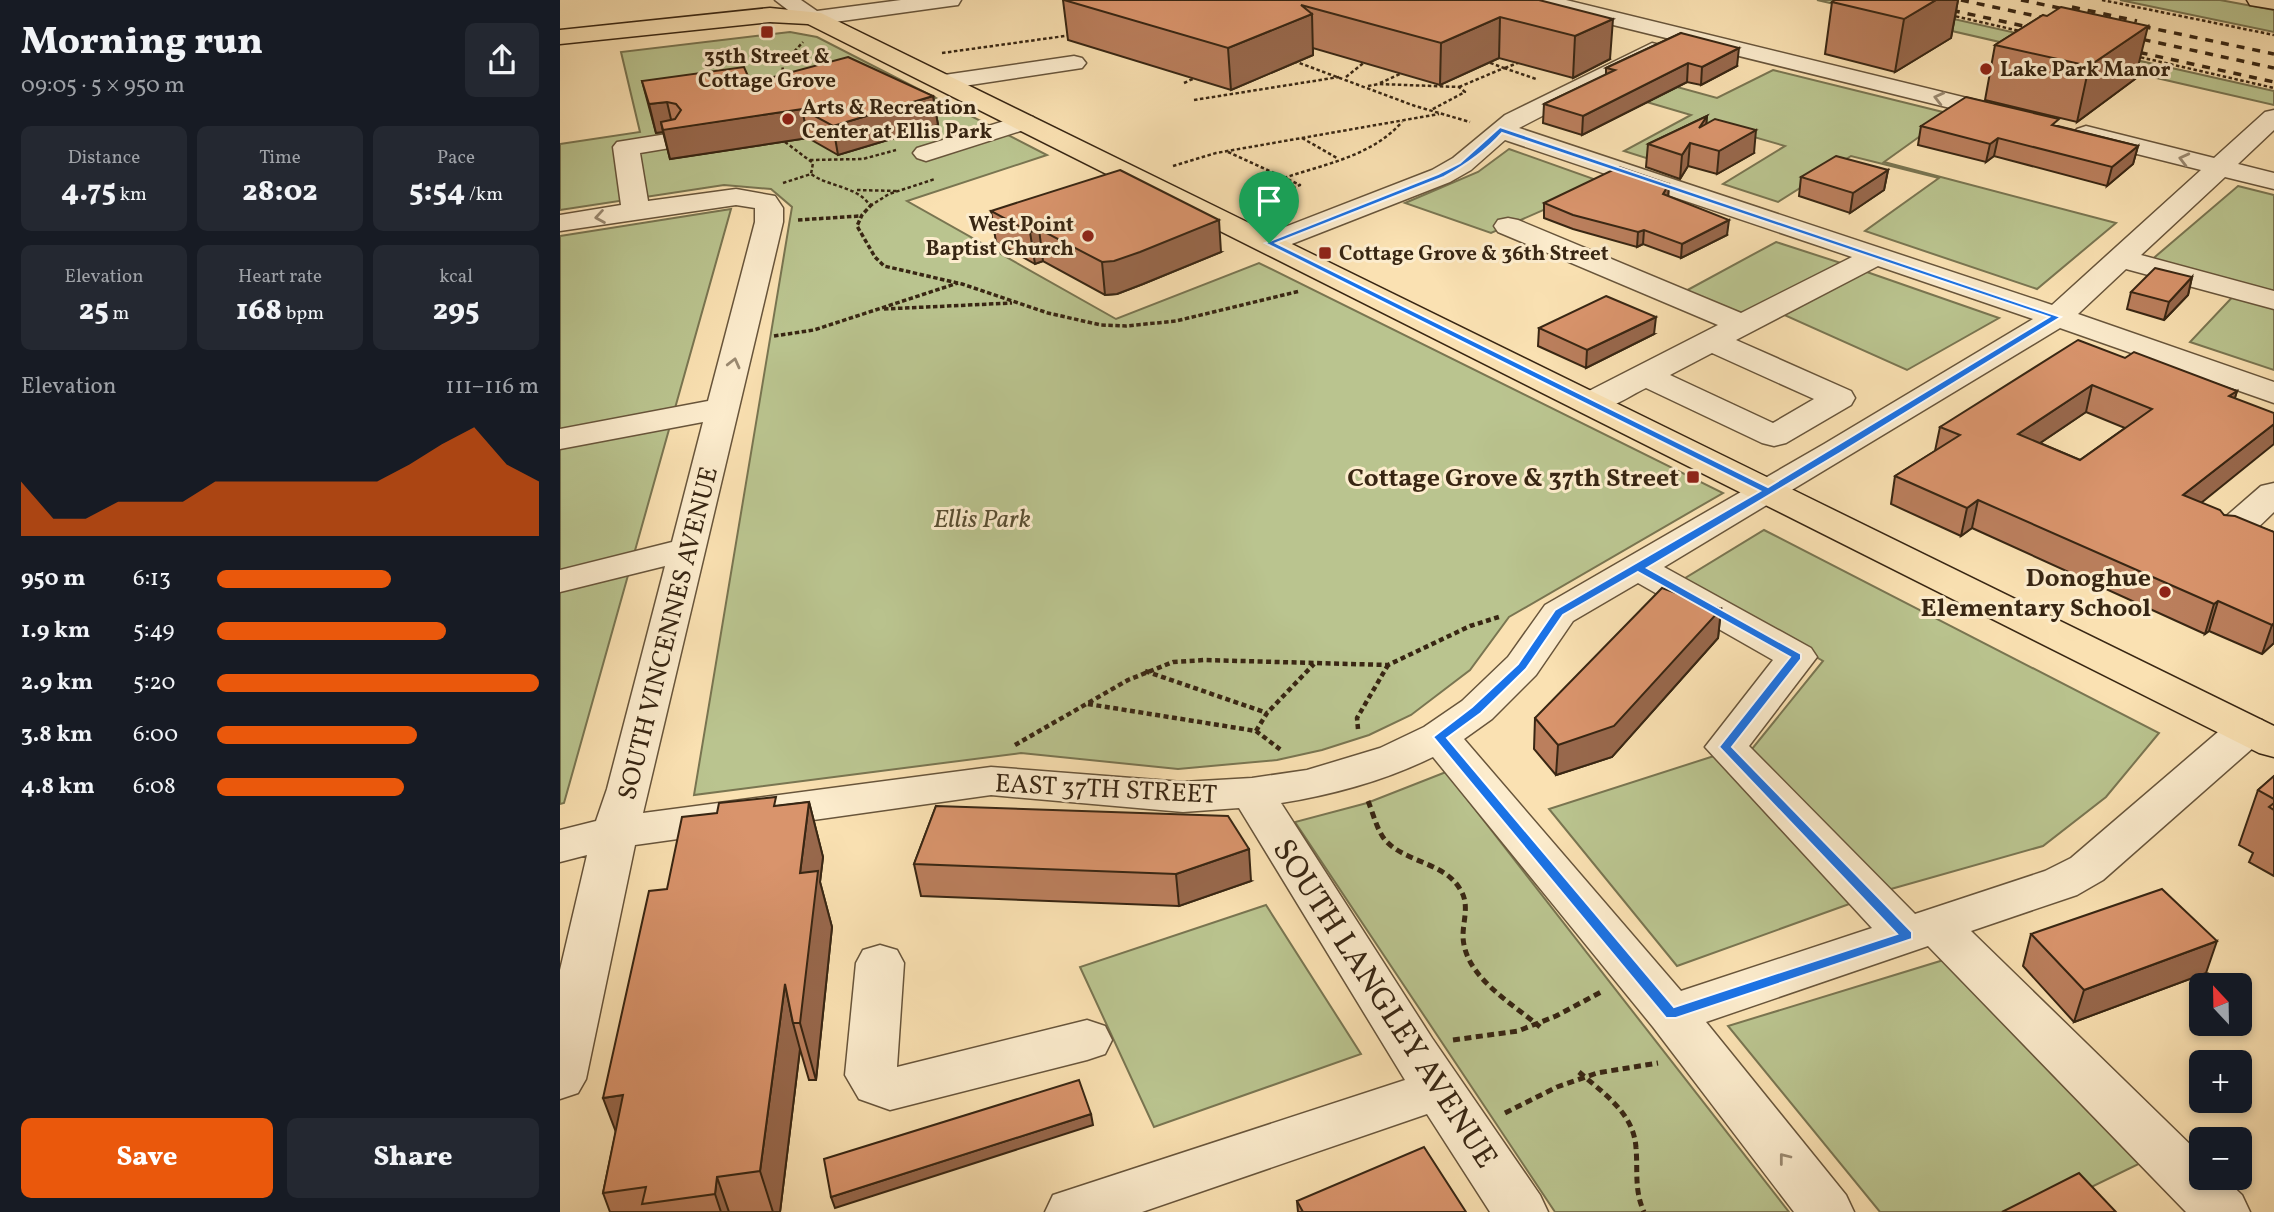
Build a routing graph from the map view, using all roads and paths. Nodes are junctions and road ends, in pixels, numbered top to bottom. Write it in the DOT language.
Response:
graph roads {
  1 [pos="786,0"];
  2 [pos="950,0"];
  3 [pos="1540,0"];
  4 [pos="2102,0"];
  5 [pos="2258,0"];
  6 [pos="2274,3"];
  7 [pos="1950,15"];
  8 [pos="810,29"];
  9 [pos="2029,33"];
  10 [pos="1073,35"];
  11 [pos="1682,35"];
  12 [pos="2274,35"];
  13 [pos="560,37"];
  14 [pos="560,52"];
  15 [pos="936,54"];
  16 [pos="2123,54"];
  17 [pos="1370,58"];
  18 [pos="1286,59"];
  19 [pos="1481,60"];
  20 [pos="1520,62"];
  21 [pos="1074,63"];
  22 [pos="1504,68"];
  23 [pos="1402,73"];
  24 [pos="1343,77"];
  25 [pos="1197,78"];
  26 [pos="944,82"];
  27 [pos="1546,82"];
  28 [pos="1184,83"];
  29 [pos="1379,84"];
  30 [pos="782,86"];
  31 [pos="1366,87"];
  32 [pos="1459,87"];
  33 [pos="2274,88"];
  34 [pos="1194,100"];
  35 [pos="1430,110"];
  36 [pos="1440,113"];
  37 [pos="2274,117"];
  38 [pos="2027,120"];
  39 [pos="1024,121"];
  40 [pos="1402,121"];
  41 [pos="1472,122"];
  42 [pos="1500,130"];
  43 [pos="2068,130"];
  44 [pos="1302,138"];
  45 [pos="673,141"];
  46 [pos="785,142"];
  47 [pos="1226,151"];
  48 [pos="926,153"];
  49 [pos="1338,159"];
  50 [pos="810,160"];
  51 [pos="1171,167"];
  52 [pos="2219,167"];
  53 [pos="811,174"];
  54 [pos="946,176"];
  55 [pos="1284,178"];
  56 [pos="2274,181"];
  57 [pos="854,190"];
  58 [pos="765,191"];
  59 [pos="901,191"];
  60 [pos="1273,195"];
  61 [pos="869,204"];
  62 [pos="636,211"];
  63 [pos="860,216"];
  64 [pos="796,220"];
  65 [pos="560,223"];
  66 [pos="1508,226"];
  67 [pos="1269,243"];
  68 [pos="1876,256"];
  69 [pos="2120,258"];
  70 [pos="959,283"];
  71 [pos="1302,290"];
  72 [pos="2274,300"];
  73 [pos="1015,303"];
  74 [pos="876,310"];
  75 [pos="2057,317"];
  76 [pos="1743,325"];
  77 [pos="774,335"];
  78 [pos="1711,341"];
  79 [pos="1645,375"];
  80 [pos="2270,385"];
  81 [pos="1591,403"];
  82 [pos="723,408"];
  83 [pos="1787,429"];
  84 [pos="560,439"];
  85 [pos="1836,451"];
  86 [pos="1768,491"];
  87 [pos="2274,494"];
  88 [pos="2229,533"];
  89 [pos="688,549"];
  90 [pos="1639,568"];
  91 [pos="560,580"];
  92 [pos="1502,616"];
  93 [pos="1314,664"];
  94 [pos="1388,665"];
  95 [pos="1145,671"];
  96 [pos="1086,704"];
  97 [pos="1267,713"];
  98 [pos="1358,729"];
  99 [pos="1256,731"];
  100 [pos="2260,736"];
  101 [pos="1439,737"];
  102 [pos="1015,745"];
  103 [pos="1281,750"];
  104 [pos="1252,793"];
  105 [pos="1368,801"];
  106 [pos="615,832"];
  107 [pos="560,846"];
  108 [pos="1922,931"];
  109 [pos="880,963"];
  110 [pos="1608,988"];
  111 [pos="1671,1014"];
  112 [pos="1538,1026"];
  113 [pos="1087,1040"];
  114 [pos="1670,1061"];
  115 [pos="1442,1065"];
  116 [pos="1582,1074"];
  117 [pos="560,1079"];
  118 [pos="1502,1115"];
  119 [pos="1073,1212"];
  120 [pos="1520,1212"];
  121 [pos="1644,1212"];
  122 [pos="1826,1212"];
  123 [pos="2222,1212"];
  1 -- 8 [label="street"];
  2 -- 8 [label="street"];
  3 -- 11 [label="street"];
  4 -- 12 [label="path"];
  5 -- 6 [label="main road"];
  7 -- 9 [label="path"];
  8 -- 13 [label="main road"];
  8 -- 14 [label="main road"];
  8 -- 26 [label="main road"];
  8 -- 30 [label="path"];
  10 -- 15 [label="path"];
  38 -- 11 [label="street, one-way"];
  11 -- 42 [label="street"];
  16 -- 33 [label="path"];
  17 -- 24 [label="path"];
  18 -- 24 [label="path"];
  19 -- 22 [label="path"];
  20 -- 22 [label="path"];
  21 -- 26 [label="street"];
  22 -- 27 [label="path"];
  22 -- 32 [label="path"];
  23 -- 29 [label="path"];
  24 -- 31 [label="path"];
  24 -- 34 [label="path"];
  25 -- 28 [label="path"];
  26 -- 39 [label="main road"];
  29 -- 31 [label="path"];
  29 -- 32 [label="path"];
  31 -- 35 [label="path"];
  32 -- 35 [label="path"];
  35 -- 36 [label="path"];
  36 -- 40 [label="path"];
  36 -- 41 [label="path"];
  37 -- 52 [label="street, EAST 37TH STREET"];
  39 -- 48 [label="street"];
  39 -- 67 [label="main road"];
  40 -- 44 [label="path"];
  40 -- 49 [label="path"];
  42 -- 67 [label="street"];
  42 -- 68 [label="street"];
  52 -- 43 [label="street, one-way"];
  44 -- 47 [label="path"];
  44 -- 49 [label="path"];
  45 -- 62 [label="street"];
  46 -- 50 [label="path"];
  47 -- 51 [label="path"];
  47 -- 55 [label="path"];
  48 -- 50 [label="path"];
  49 -- 55 [label="path"];
  50 -- 53 [label="path"];
  52 -- 56 [label="street"];
  52 -- 69 [label="street, EAST 37TH STREET"];
  53 -- 57 [label="path"];
  53 -- 58 [label="path"];
  54 -- 59 [label="path"];
  55 -- 60 [label="path"];
  57 -- 59 [label="path"];
  57 -- 61 [label="path"];
  58 -- 62 [label="street"];
  82 -- 58 [label="street, SOUTH VINCENNES AVENUE, one-way"];
  59 -- 61 [label="path"];
  61 -- 63 [label="path"];
  62 -- 65 [label="street, one-way"];
  63 -- 64 [label="path"];
  63 -- 70 [label="path"];
  66 -- 76 [label="street"];
  67 -- 81 [label="main road"];
  68 -- 75 [label="street"];
  68 -- 76 [label="street"];
  69 -- 72 [label="street"];
  69 -- 75 [label="street, EAST 37TH STREET"];
  70 -- 73 [label="path"];
  70 -- 74 [label="path"];
  71 -- 73 [label="path"];
  73 -- 74 [label="path"];
  74 -- 77 [label="path"];
  75 -- 80 [label="street"];
  75 -- 85 [label="street, EAST 37TH STREET"];
  76 -- 78 [label="street"];
  78 -- 79 [label="street"];
  78 -- 83 [label="street"];
  79 -- 81 [label="street"];
  79 -- 83 [label="street"];
  81 -- 86 [label="main road"];
  82 -- 84 [label="street"];
  82 -- 89 [label="street, SOUTH VINCENNES AVENUE"];
  83 -- 85 [label="street"];
  85 -- 86 [label="street, EAST 37TH STREET"];
  86 -- 90 [label="street, EAST 37TH STREET"];
  86 -- 100 [label="main road"];
  87 -- 88 [label="street"];
  89 -- 91 [label="street"];
  89 -- 106 [label="street, SOUTH VINCENNES AVENUE"];
  90 -- 101 [label="street, EAST 37TH STREET"];
  90 -- 108 [label="street"];
  92 -- 94 [label="path"];
  93 -- 94 [label="path"];
  93 -- 95 [label="path"];
  93 -- 97 [label="path"];
  94 -- 98 [label="path"];
  95 -- 96 [label="path"];
  95 -- 97 [label="path"];
  96 -- 99 [label="path"];
  96 -- 102 [label="path"];
  97 -- 99 [label="path"];
  99 -- 103 [label="path"];
  100 -- 108 [label="street"];
  101 -- 104 [label="street, EAST 37TH STREET"];
  101 -- 111 [label="street"];
  104 -- 106 [label="street, EAST 37TH STREET"];
  104 -- 115 [label="street, SOUTH LANGLEY AVENUE"];
  105 -- 112 [label="path"];
  106 -- 107 [label="street, EAST 37TH STREET"];
  106 -- 117 [label="street, SOUTH VINCENNES AVENUE"];
  108 -- 111 [label="street"];
  108 -- 123 [label="street"];
  109 -- 113 [label="street"];
  110 -- 112 [label="path"];
  122 -- 111 [label="street, one-way"];
  112 -- 115 [label="path"];
  114 -- 116 [label="path"];
  115 -- 119 [label="street"];
  115 -- 120 [label="street, SOUTH LANGLEY AVENUE"];
  116 -- 118 [label="path"];
  116 -- 121 [label="path"];
}
